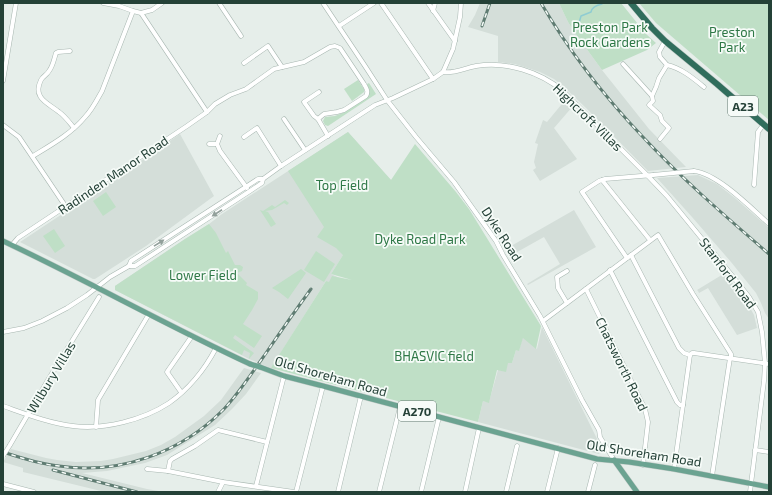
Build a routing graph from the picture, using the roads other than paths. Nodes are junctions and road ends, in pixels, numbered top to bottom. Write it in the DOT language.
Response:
graph roads {
  1 [pos="16,3"];
  2 [pos="102,3"];
  3 [pos="162,3"];
  4 [pos="219,3"];
  5 [pos="323,3"];
  6 [pos="374,3"];
  7 [pos="381,3"];
  8 [pos="428,3"];
  9 [pos="435,3"];
  10 [pos="461,3"];
  11 [pos="631,3"];
  12 [pos="119,4"];
  13 [pos="133,11"];
  14 [pos="433,11"];
  15 [pos="141,13"];
  16 [pos="339,26"];
  17 [pos="241,36"];
  18 [pos="455,41"];
  19 [pos="665,41"];
  20 [pos="51,50"];
  21 [pos="70,51"];
  22 [pos="56,53"];
  23 [pos="244,63"];
  24 [pos="623,64"];
  25 [pos="667,65"];
  26 [pos="282,67"];
  27 [pos="443,72"];
  28 [pos="433,79"];
  29 [pos="3,81"];
  30 [pos="704,87"];
  31 [pos="318,92"];
  32 [pos="652,96"];
  33 [pos="387,100"];
  34 [pos="207,112"];
  35 [pos="284,119"];
  36 [pos="318,119"];
  37 [pos="764,124"];
  38 [pos="3,125"];
  39 [pos="74,128"];
  40 [pos="769,129"];
  41 [pos="220,136"];
  42 [pos="328,136"];
  43 [pos="244,137"];
  44 [pos="660,139"];
  45 [pos="209,144"];
  46 [pos="217,144"];
  47 [pos="305,150"];
  48 [pos="33,156"];
  49 [pos="281,166"];
  50 [pos="647,175"];
  51 [pos="263,179"];
  52 [pos="602,180"];
  53 [pos="754,185"];
  54 [pos="246,186"];
  55 [pos="250,191"];
  56 [pos="66,206"];
  57 [pos="769,224"];
  58 [pos="650,240"];
  59 [pos="3,241"];
  60 [pos="12,245"];
  61 [pos="631,255"];
  62 [pos="626,258"];
  63 [pos="129,266"];
  64 [pos="610,270"];
  65 [pos="567,271"];
  66 [pos="98,288"];
  67 [pos="586,289"];
  68 [pos="99,297"];
  69 [pos="567,303"];
  70 [pos="150,314"];
  71 [pos="542,321"];
  72 [pos="3,332"];
  73 [pos="192,336"];
  74 [pos="216,348"];
  75 [pos="690,355"];
  76 [pos="730,358"];
  77 [pos="767,363"];
  78 [pos="284,376"];
  79 [pos="323,386"];
  80 [pos="181,392"];
  81 [pos="361,396"];
  82 [pos="683,405"];
  83 [pos="3,406"];
  84 [pos="400,407"];
  85 [pos="28,415"];
  86 [pos="439,417"];
  87 [pos="96,427"];
  88 [pos="479,428"];
  89 [pos="267,442"];
  90 [pos="517,446"];
  91 [pos="558,448"];
  92 [pos="755,450"];
  93 [pos="769,452"];
  94 [pos="604,454"];
  95 [pos="3,456"];
  96 [pos="614,460"];
  97 [pos="595,465"];
  98 [pos="643,465"];
  99 [pos="147,469"];
  100 [pos="674,469"];
  101 [pos="168,471"];
  102 [pos="712,476"];
  103 [pos="223,482"];
  104 [pos="3,484"];
  105 [pos="751,484"];
  106 [pos="256,486"];
  107 [pos="769,487"];
  108 [pos="23,491"];
  109 [pos="34,492"];
  110 [pos="218,492"];
  111 [pos="295,492"];
  112 [pos="338,492"];
  113 [pos="379,492"];
  114 [pos="421,492"];
  115 [pos="465,492"];
  116 [pos="506,492"];
  117 [pos="548,492"];
  118 [pos="588,492"];
  119 [pos="637,492"];
  120 [pos="750,492"];
  1 -- 29 [label="street"];
  2 -- 12 [label="street"];
  3 -- 15 [label="street"];
  4 -- 17 [label="street"];
  5 -- 16 [label="street, Dyke Road"];
  6 -- 16 [label="street"];
  7 -- 28 [label="street"];
  8 -- 14 [label="street"];
  9 -- 14 [label="street"];
  10 -- 18 [label="street"];
  11 -- 19 [label="highway, A23"];
  12 -- 13 [label="street"];
  13 -- 15 [label="street"];
  13 -- 39 [label="street"];
  14 -- 18 [label="street"];
  15 -- 34 [label="street"];
  16 -- 33 [label="street, Dyke Road"];
  18 -- 27 [label="street"];
  19 -- 25 [label="street"];
  19 -- 37 [label="highway, A23"];
  20 -- 22 [label="street"];
  21 -- 22 [label="street"];
  22 -- 39 [label="street"];
  23 -- 26 [label="street"];
  24 -- 32 [label="street"];
  25 -- 30 [label="street"];
  25 -- 32 [label="street"];
  26 -- 34 [label="street, Radinden Manor Road"];
  26 -- 36 [label="street, Radinden Manor Road"];
  27 -- 28 [label="street, Highcroft Villas"];
  27 -- 50 [label="street, Highcroft Villas"];
  28 -- 33 [label="street, Highcroft Villas"];
  31 -- 36 [label="street"];
  32 -- 44 [label="street"];
  33 -- 42 [label="street, Highcroft Villas"];
  33 -- 71 [label="street, Dyke Road"];
  34 -- 56 [label="street, Radinden Manor Road"];
  35 -- 47 [label="street"];
  36 -- 42 [label="street"];
  37 -- 40 [label="highway, A23"];
  37 -- 53 [label="street"];
  38 -- 48 [label="street"];
  39 -- 48 [label="street"];
  41 -- 46 [label="street"];
  42 -- 47 [label="street, Highcroft Villas"];
  43 -- 49 [label="street"];
  45 -- 46 [label="street"];
  46 -- 54 [label="street"];
  47 -- 49 [label="street, Highcroft Villas"];
  48 -- 56 [label="street"];
  49 -- 51 [label="street, Highcroft Villas"];
  50 -- 52 [label="street"];
  50 -- 57 [label="street, bridge"];
  50 -- 77 [label="street, Stanford Road"];
  51 -- 54 [label="street"];
  51 -- 55 [label="street"];
  52 -- 58 [label="street"];
  52 -- 62 [label="street"];
  54 -- 55 [label="street"];
  63 -- 54 [label="street, one-way"];
  55 -- 63 [label="street, one-way"];
  56 -- 60 [label="street, Radinden Manor Road"];
  58 -- 61 [label="street"];
  58 -- 76 [label="street"];
  59 -- 60 [label="main road, Old Shoreham Road / A270"];
  60 -- 66 [label="main road, Old Shoreham Road / A270"];
  61 -- 62 [label="street"];
  61 -- 75 [label="street"];
  62 -- 64 [label="street"];
  63 -- 66 [label="street"];
  64 -- 67 [label="street"];
  64 -- 82 [label="street"];
  65 -- 69 [label="street"];
  66 -- 70 [label="main road, Old Shoreham Road / A270"];
  66 -- 72 [label="street"];
  67 -- 69 [label="street"];
  67 -- 98 [label="street, Chatsworth Road"];
  68 -- 85 [label="street, Wilbury Villas"];
  69 -- 71 [label="street"];
  70 -- 73 [label="main road, Old Shoreham Road / A270"];
  70 -- 87 [label="street"];
  71 -- 94 [label="street, Dyke Road"];
  73 -- 74 [label="main road, Old Shoreham Road / A270"];
  73 -- 80 [label="street"];
  74 -- 78 [label="main road, Old Shoreham Road / A270, bridge"];
  74 -- 80 [label="street"];
  75 -- 76 [label="street"];
  75 -- 82 [label="street"];
  76 -- 77 [label="street"];
  76 -- 102 [label="street"];
  77 -- 92 [label="street, Stanford Road"];
  78 -- 79 [label="main road, Old Shoreham Road / A270"];
  78 -- 89 [label="street"];
  79 -- 81 [label="main road, Old Shoreham Road / A270"];
  79 -- 111 [label="street"];
  80 -- 87 [label="street"];
  81 -- 84 [label="main road, Old Shoreham Road / A270"];
  81 -- 112 [label="street"];
  82 -- 100 [label="street"];
  83 -- 85 [label="street"];
  84 -- 86 [label="main road, Old Shoreham Road / A270"];
  84 -- 113 [label="street"];
  85 -- 87 [label="street"];
  85 -- 95 [label="street, Wilbury Villas, bridge"];
  86 -- 88 [label="main road, Old Shoreham Road / A270"];
  86 -- 114 [label="street"];
  88 -- 91 [label="main road, Old Shoreham Road / A270"];
  88 -- 115 [label="street"];
  89 -- 101 [label="street"];
  89 -- 106 [label="street"];
  90 -- 116 [label="street"];
  91 -- 94 [label="main road, Old Shoreham Road / A270"];
  91 -- 117 [label="street"];
  92 -- 93 [label="street"];
  92 -- 105 [label="street, Stanford Road"];
  94 -- 96 [label="main road, Old Shoreham Road / A270"];
  94 -- 96 [label="street, Dyke Road"];
  96 -- 98 [label="main road, Old Shoreham Road / A270"];
  96 -- 119 [label="main road, Dyke Road"];
  97 -- 118 [label="street"];
  98 -- 100 [label="main road, Old Shoreham Road / A270"];
  99 -- 101 [label="street"];
  100 -- 102 [label="main road, Old Shoreham Road / A270"];
  101 -- 103 [label="street"];
  102 -- 105 [label="main road, Old Shoreham Road / A270"];
  103 -- 106 [label="street"];
  103 -- 110 [label="street"];
  104 -- 108 [label="street"];
  105 -- 107 [label="main road, Old Shoreham Road / A270"];
  105 -- 120 [label="street, Stanford Road"];
  106 -- 111 [label="street"];
  108 -- 109 [label="street"];
}
